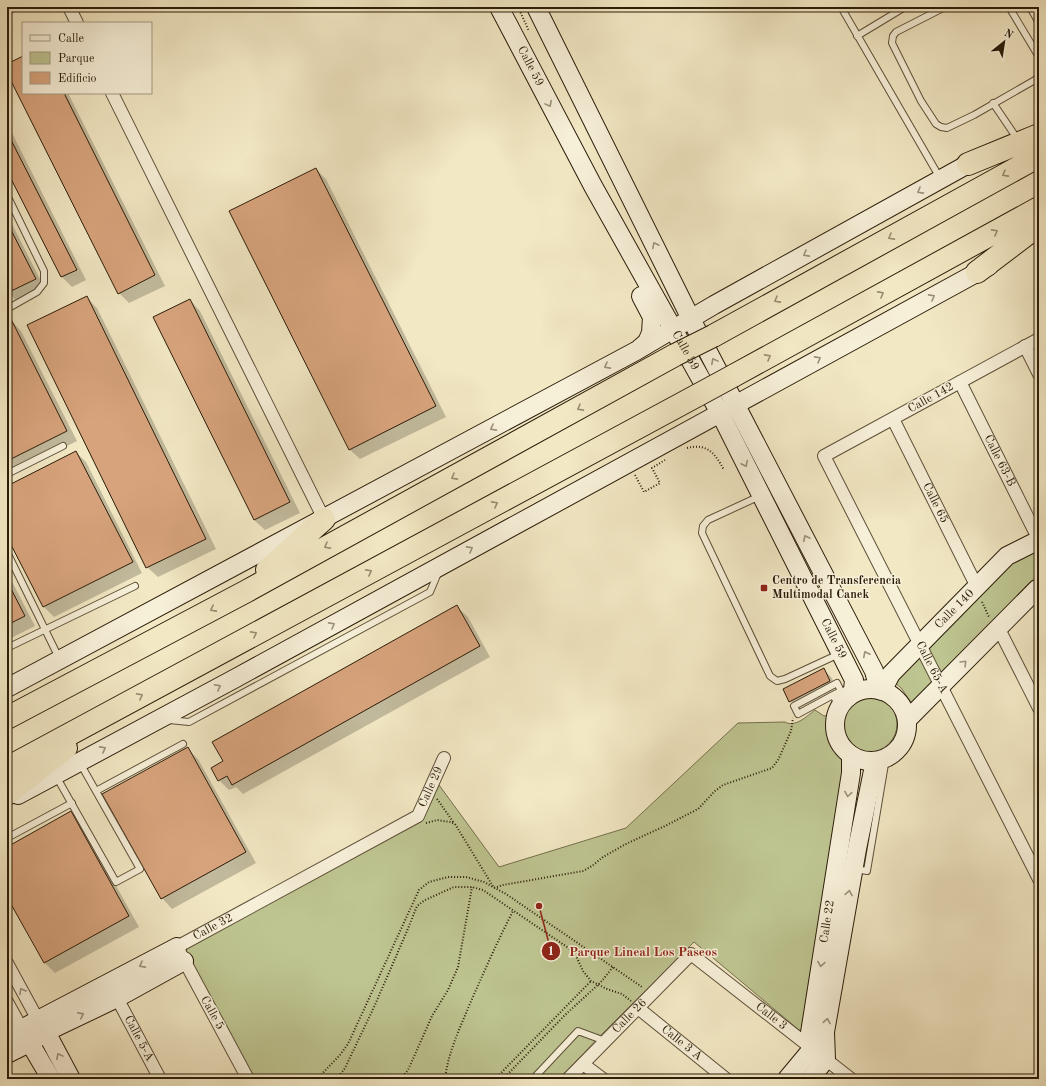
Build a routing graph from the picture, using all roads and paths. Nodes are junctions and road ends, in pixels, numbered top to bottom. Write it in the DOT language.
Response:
graph roads {
  1 [pos="69,7"];
  2 [pos="499,7"];
  3 [pos="536,7"];
  4 [pos="841,7"];
  5 [pos="905,7"];
  6 [pos="945,7"];
  7 [pos="1009,7"];
  8 [pos="1030,7"];
  9 [pos="76,22"];
  10 [pos="1039,23"];
  11 [pos="858,36"];
  12 [pos="1039,57"];
  13 [pos="1039,75"];
  14 [pos="112,94"];
  15 [pos="993,103"];
  16 [pos="1039,124"];
  17 [pos="1039,135"];
  18 [pos="1016,137"];
  19 [pos="1039,156"];
  20 [pos="968,164"];
  21 [pos="941,179"];
  22 [pos="593,186"];
  23 [pos="7,195"];
  24 [pos="1039,208"];
  25 [pos="1039,225"];
  26 [pos="1039,238"];
  27 [pos="977,272"];
  28 [pos="7,309"];
  29 [pos="691,319"];
  30 [pos="673,330"];
  31 [pos="1039,339"];
  32 [pos="1025,346"];
  33 [pos="636,351"];
  34 [pos="1039,374"];
  35 [pos="960,382"];
  36 [pos="736,404"];
  37 [pos="720,413"];
  38 [pos="893,419"];
  39 [pos="685,440"];
  40 [pos="734,441"];
  41 [pos="63,446"];
  42 [pos="824,456"];
  43 [pos="669,458"];
  44 [pos="724,470"];
  45 [pos="634,473"];
  46 [pos="7,474"];
  47 [pos="761,495"];
  48 [pos="324,519"];
  49 [pos="1039,540"];
  50 [pos="7,552"];
  51 [pos="135,586"];
  52 [pos="1039,588"];
  53 [pos="244,592"];
  54 [pos="979,593"];
  55 [pos="994,623"];
  56 [pos="45,629"];
  57 [pos="920,645"];
  58 [pos="7,648"];
  59 [pos="840,654"];
  60 [pos="60,660"];
  61 [pos="941,686"];
  62 [pos="7,688"];
  63 [pos="880,691"];
  64 [pos="840,701"];
  65 [pos="121,706"];
  66 [pos="1039,708"];
  67 [pos="798,714"];
  68 [pos="7,718"];
  69 [pos="907,720"];
  70 [pos="183,744"];
  71 [pos="851,755"];
  72 [pos="444,758"];
  73 [pos="881,759"];
  74 [pos="80,761"];
  75 [pos="7,768"];
  76 [pos="56,774"];
  77 [pos="430,789"];
  78 [pos="96,790"];
  79 [pos="7,794"];
  80 [pos="7,800"];
  81 [pos="72,803"];
  82 [pos="416,817"];
  83 [pos="455,824"];
  84 [pos="7,838"];
  85 [pos="1039,879"];
  86 [pos="472,887"];
  87 [pos="494,888"];
  88 [pos="513,911"];
  89 [pos="180,954"];
  90 [pos="691,954"];
  91 [pos="7,963"];
  92 [pos="613,967"];
  93 [pos="591,981"];
  94 [pos="598,985"];
  95 [pos="652,994"];
  96 [pos="117,998"];
  97 [pos="7,1002"];
  98 [pos="639,1007"];
  99 [pos="42,1026"];
  100 [pos="20,1036"];
  101 [pos="605,1041"];
  102 [pos="7,1054"];
  103 [pos="819,1054"];
  104 [pos="583,1064"];
  105 [pos="51,1079"];
  106 [pos="71,1079"];
  107 [pos="160,1079"];
  108 [pos="248,1079"];
  109 [pos="317,1079"];
  110 [pos="337,1079"];
  111 [pos="401,1079"];
  112 [pos="445,1079"];
  113 [pos="495,1079"];
  114 [pos="503,1079"];
  115 [pos="533,1079"];
  116 [pos="568,1079"];
  117 [pos="602,1079"];
  118 [pos="726,1079"];
  119 [pos="787,1079"];
  120 [pos="810,1079"];
  121 [pos="851,1079"];
  1 -- 9 [label="street"];
  2 -- 22 [label="main road, Calle 59, one-way"];
  29 -- 3 [label="main road, Calle 59, one-way"];
  4 -- 11 [label="lane"];
  5 -- 11 [label="lane"];
  6 -- 15 [label="lane"];
  7 -- 12 [label="lane"];
  8 -- 10 [label="lane"];
  11 -- 21 [label="lane"];
  13 -- 15 [label="lane"];
  14 -- 48 [label="street"];
  15 -- 18 [label="lane"];
  16 -- 18 [label="main road"];
  17 -- 20 [label="highway"];
  18 -- 20 [label="main road"];
  19 -- 53 [label="highway, one-way, bridge"];
  20 -- 21 [label="main road"];
  21 -- 29 [label="main road, one-way"];
  22 -- 30 [label="main road, Calle 59"];
  22 -- 33 [label="main road"];
  23 -- 28 [label="lane"];
  65 -- 24 [label="highway, one-way, bridge"];
  25 -- 27 [label="highway"];
  26 -- 27 [label="main road"];
  36 -- 27 [label="main road, one-way"];
  29 -- 30 [label="main road"];
  36 -- 29 [label="main road, Calle 59, one-way"];
  30 -- 33 [label="main road"];
  30 -- 37 [label="main road, Calle 59"];
  31 -- 32 [label="street, Calle 142"];
  32 -- 34 [label="street"];
  32 -- 35 [label="street, Calle 142"];
  33 -- 48 [label="main road, one-way"];
  35 -- 38 [label="street, Calle 142"];
  35 -- 49 [label="street, Calle 63-B"];
  36 -- 37 [label="main road"];
  63 -- 36 [label="main road, Calle 59, one-way"];
  37 -- 39 [label="main road"];
  37 -- 40 [label="main road, Calle 59"];
  38 -- 42 [label="street, Calle 142"];
  38 -- 54 [label="street, Calle 65"];
  39 -- 40 [label="main road"];
  39 -- 44 [label="path"];
  74 -- 39 [label="main road, one-way"];
  40 -- 47 [label="main road, Calle 59, one-way"];
  41 -- 46 [label="lane"];
  42 -- 57 [label="street, Calle 65-A"];
  43 -- 45 [label="path"];
  47 -- 59 [label="main road, Calle 59"];
  47 -- 59 [label="lane"];
  48 -- 53 [label="highway"];
  48 -- 60 [label="main road"];
  49 -- 54 [label="main road, Calle 140"];
  50 -- 56 [label="lane"];
  51 -- 56 [label="lane"];
  52 -- 55 [label="main road"];
  53 -- 68 [label="highway, one-way"];
  54 -- 55 [label="path"];
  54 -- 57 [label="main road, Calle 140"];
  61 -- 55 [label="main road, one-way"];
  55 -- 66 [label="street"];
  56 -- 58 [label="lane"];
  56 -- 60 [label="lane"];
  57 -- 61 [label="street, Calle 65-A"];
  57 -- 63 [label="main road, Calle 140"];
  59 -- 64 [label="main road, Calle 59"];
  60 -- 62 [label="main road"];
  61 -- 69 [label="main road"];
  61 -- 85 [label="street, Calle 65-A"];
  63 -- 64 [label="main road"];
  63 -- 69 [label="main road"];
  64 -- 67 [label="lane"];
  64 -- 67 [label="lane"];
  64 -- 71 [label="main road"];
  65 -- 75 [label="highway"];
  65 -- 79 [label="highway"];
  67 -- 87 [label="path"];
  69 -- 73 [label="main road"];
  70 -- 78 [label="lane"];
  71 -- 73 [label="main road"];
  71 -- 103 [label="main road, Calle 22, one-way"];
  72 -- 77 [label="street, Calle 29"];
  103 -- 73 [label="main road, Calle 22, one-way"];
  74 -- 76 [label="main road"];
  74 -- 78 [label="lane"];
  76 -- 80 [label="main road"];
  76 -- 81 [label="lane"];
  77 -- 82 [label="street, Calle 29"];
  77 -- 83 [label="path"];
  78 -- 81 [label="lane"];
  81 -- 84 [label="lane"];
  82 -- 83 [label="path"];
  82 -- 89 [label="street, Calle 32"];
  83 -- 87 [label="path"];
  86 -- 88 [label="path"];
  86 -- 110 [label="path"];
  86 -- 111 [label="path"];
  87 -- 92 [label="path"];
  87 -- 109 [label="path"];
  88 -- 93 [label="path"];
  88 -- 112 [label="path"];
  89 -- 96 [label="main road, Calle 32"];
  89 -- 99 [label="main road, Calle 32, one-way"];
  89 -- 108 [label="street, Calle 5"];
  90 -- 95 [label="street, Calle 26"];
  90 -- 103 [label="street, Calle 3"];
  99 -- 91 [label="street, one-way"];
  92 -- 94 [label="path"];
  92 -- 95 [label="path"];
  93 -- 94 [label="path"];
  93 -- 113 [label="path"];
  94 -- 98 [label="path"];
  94 -- 114 [label="path"];
  95 -- 98 [label="street, Calle 26"];
  99 -- 96 [label="main road, Calle 32, one-way"];
  96 -- 107 [label="street, Calle 5-A"];
  97 -- 100 [label="street"];
  98 -- 101 [label="street, Calle 26"];
  98 -- 118 [label="street, Calle 3 A"];
  99 -- 100 [label="main road, Calle 32"];
  106 -- 99 [label="main road, one-way"];
  100 -- 102 [label="main road, Calle 32"];
  100 -- 105 [label="main road"];
  101 -- 104 [label="street, Calle 26"];
  101 -- 115 [label="lane"];
  103 -- 119 [label="main road"];
  103 -- 120 [label="main road"];
  103 -- 121 [label="street, Calle 3"];
  104 -- 116 [label="street, Calle 26"];
  104 -- 117 [label="street"];
}
